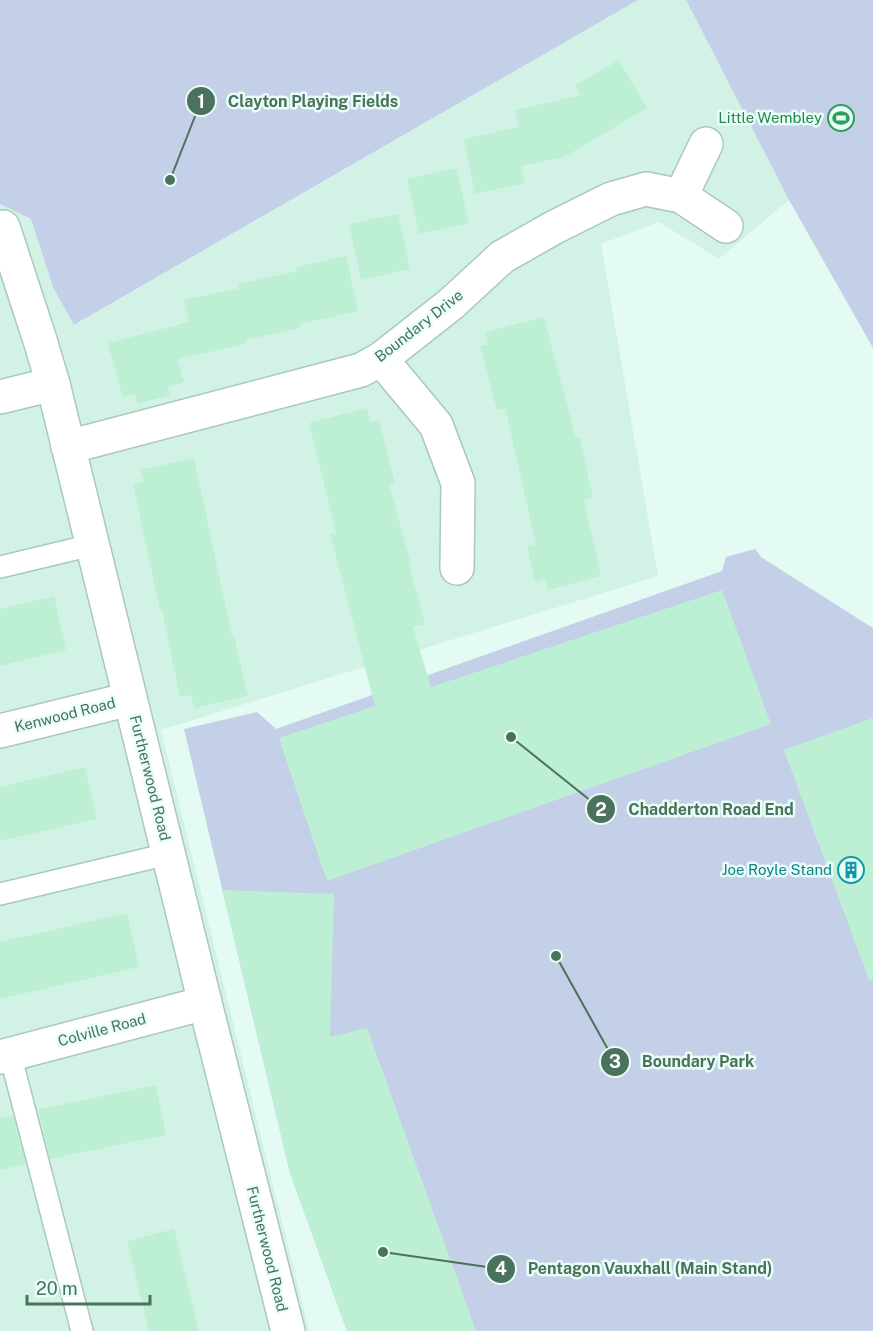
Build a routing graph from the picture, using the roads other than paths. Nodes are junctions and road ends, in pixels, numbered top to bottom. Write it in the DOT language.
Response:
graph roads {
  1 [pos="706,144"];
  2 [pos="681,196"];
  3 [pos="2,226"];
  4 [pos="726,226"];
  5 [pos="381,359"];
  6 [pos="53,384"];
  7 [pos="0,397"];
  8 [pos="68,447"];
  9 [pos="92,545"];
  10 [pos="0,567"];
  11 [pos="457,568"];
  12 [pos="130,699"];
  13 [pos="0,731"];
  14 [pos="168,854"];
  15 [pos="0,894"];
  16 [pos="205,1003"];
  17 [pos="5,1055"];
  18 [pos="82,1331"];
  19 [pos="288,1331"];
  1 -- 2 [label="street"];
  2 -- 4 [label="street, Boundary Drive"];
  2 -- 5 [label="street, Boundary Drive"];
  3 -- 6 [label="street, Furtherwood Road"];
  5 -- 8 [label="street, Boundary Drive"];
  5 -- 11 [label="street"];
  6 -- 7 [label="street"];
  6 -- 8 [label="street, Furtherwood Road"];
  8 -- 9 [label="street, Furtherwood Road"];
  9 -- 10 [label="lane"];
  9 -- 12 [label="street, Furtherwood Road"];
  12 -- 13 [label="street, Kenwood Road"];
  12 -- 14 [label="street, Furtherwood Road"];
  14 -- 15 [label="lane"];
  14 -- 16 [label="street, Furtherwood Road"];
  16 -- 17 [label="street, Colville Road"];
  16 -- 19 [label="street, Furtherwood Road"];
  17 -- 18 [label="lane"];
}
